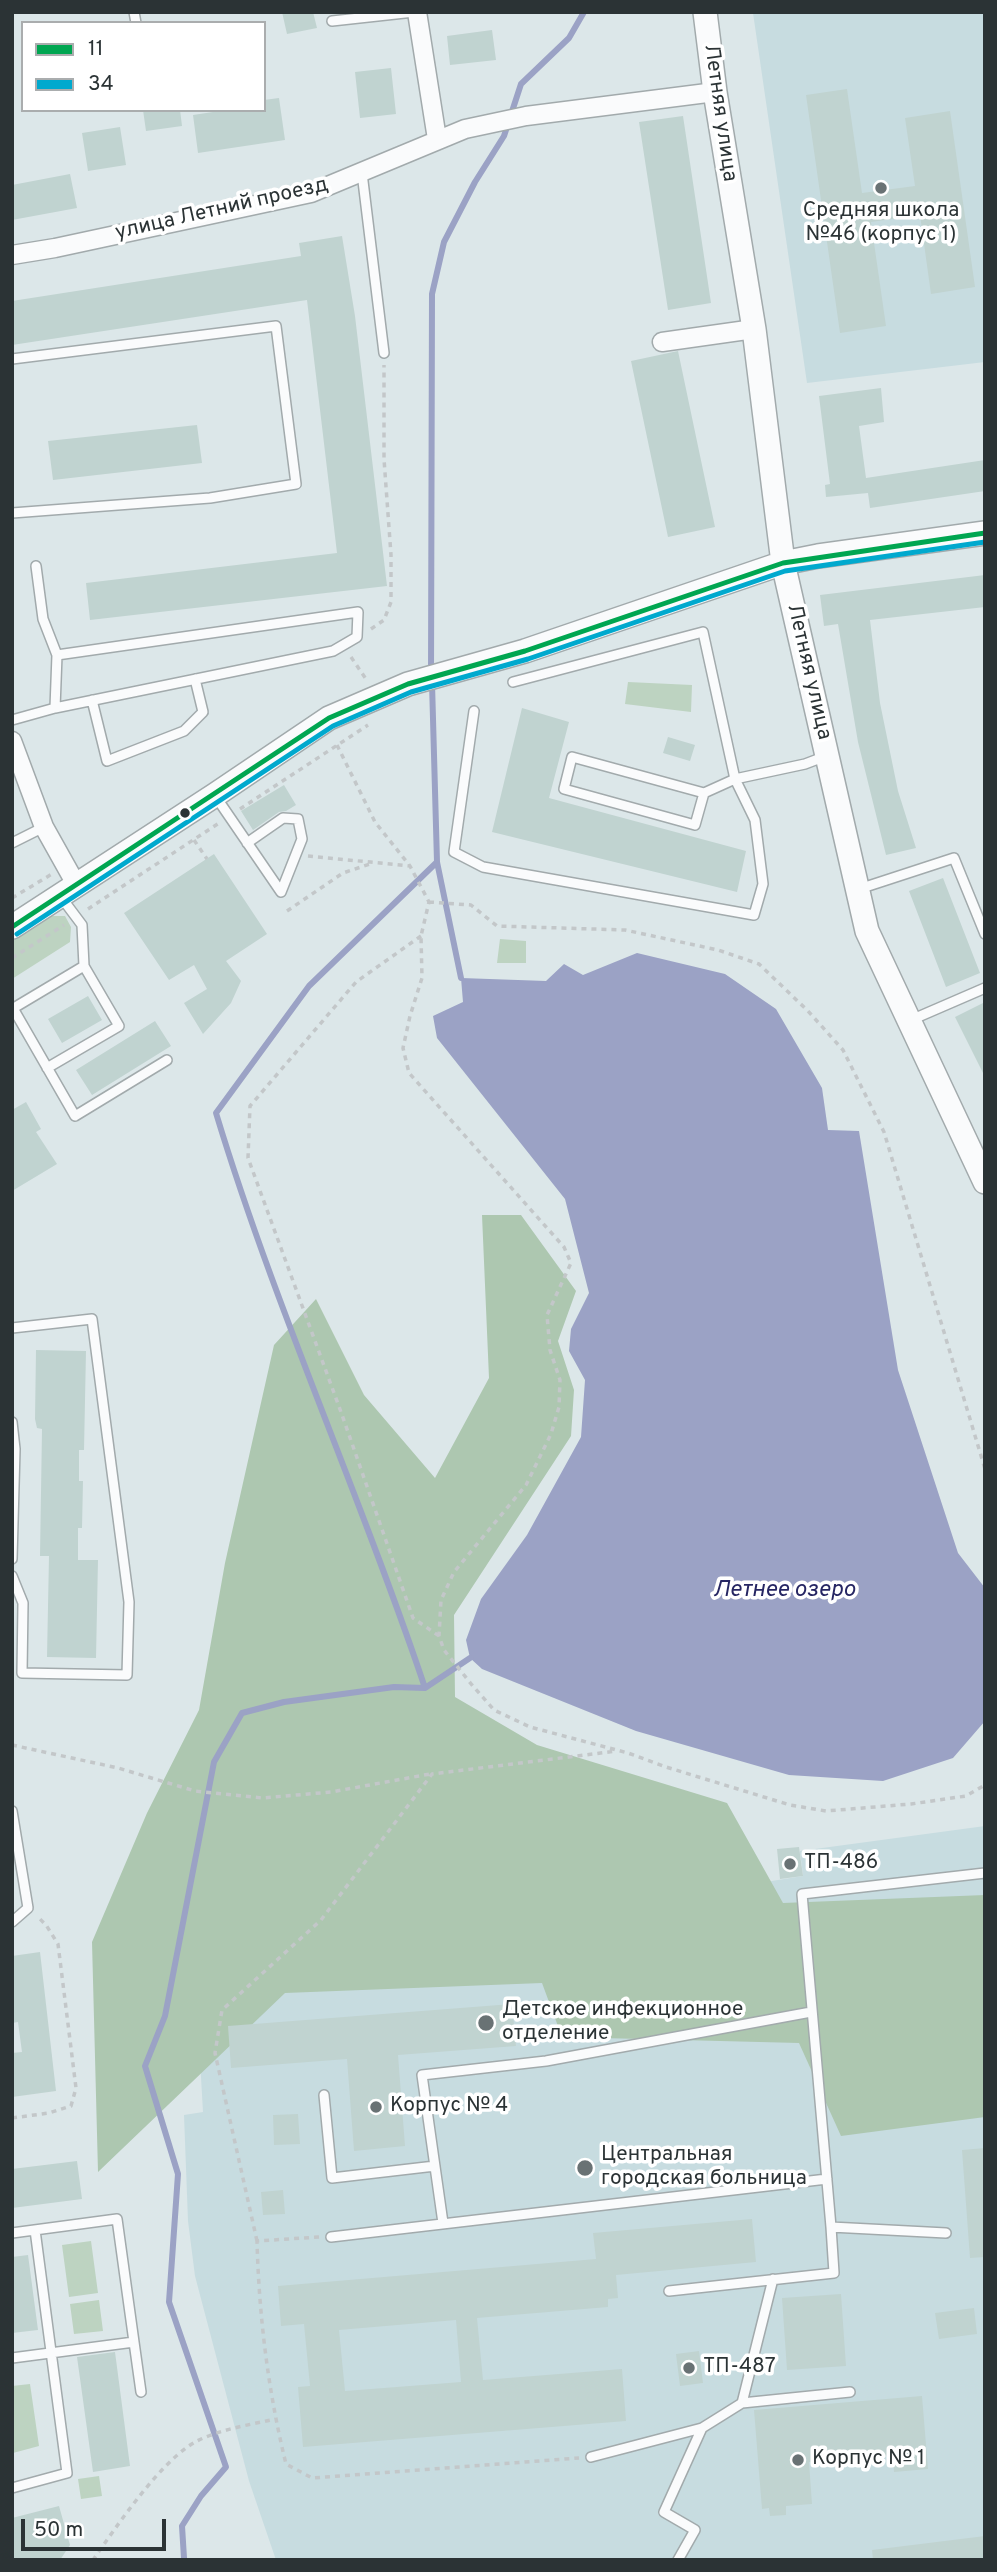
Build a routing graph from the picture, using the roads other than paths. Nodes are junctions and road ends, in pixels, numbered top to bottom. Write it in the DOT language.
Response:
graph roads {
  1 [pos="415,12"];
  2 [pos="705,12"];
  3 [pos="332,21"];
  4 [pos="715,92"];
  5 [pos="437,139"];
  6 [pos="362,173"];
  7 [pos="12,255"];
  8 [pos="754,330"];
  9 [pos="662,342"];
  10 [pos="384,353"];
  11 [pos="12,359"];
  12 [pos="12,513"];
  13 [pos="985,533"];
  14 [pos="783,563"];
  15 [pos="36,566"];
  16 [pos="57,655"];
  17 [pos="195,679"];
  18 [pos="513,682"];
  19 [pos="92,700"];
  20 [pos="55,708"];
  21 [pos="474,711"];
  22 [pos="12,720"];
  23 [pos="12,741"];
  24 [pos="827,756"];
  25 [pos="735,779"];
  26 [pos="704,793"];
  27 [pos="215,795"];
  28 [pos="44,827"];
  29 [pos="12,843"];
  30 [pos="247,843"];
  31 [pos="858,889"];
  32 [pos="69,892"];
  33 [pos="12,928"];
  34 [pos="985,934"];
  35 [pos="83,967"];
  36 [pos="985,988"];
  37 [pos="13,1009"];
  38 [pos="909,1021"];
  39 [pos="167,1060"];
  40 [pos="47,1068"];
  41 [pos="983,1171"];
  42 [pos="12,1328"];
  43 [pos="12,1422"];
  44 [pos="12,1559"];
  45 [pos="12,1576"];
  46 [pos="12,1811"];
  47 [pos="985,1873"];
  48 [pos="12,1922"];
  49 [pos="811,2012"];
  50 [pos="324,2095"];
  51 [pos="435,2166"];
  52 [pos="827,2179"];
  53 [pos="443,2223"];
  54 [pos="831,2227"];
  55 [pos="35,2230"];
  56 [pos="12,2233"];
  57 [pos="946,2233"];
  58 [pos="331,2236"];
  59 [pos="773,2279"];
  60 [pos="669,2291"];
  61 [pos="134,2342"];
  62 [pos="51,2352"];
  63 [pos="12,2358"];
  64 [pos="141,2392"];
  65 [pos="850,2392"];
  66 [pos="741,2403"];
  67 [pos="702,2428"];
  68 [pos="591,2457"];
  69 [pos="12,2488"];
  70 [pos="678,2560"];
  1 -- 3 [label="lane"];
  1 -- 5 [label="street"];
  2 -- 4 [label="street, Летняя улица"];
  4 -- 5 [label="street, улица Летний проезд"];
  4 -- 8 [label="street, Летняя улица"];
  5 -- 6 [label="street, улица Летний проезд"];
  6 -- 7 [label="street, улица Летний проезд"];
  6 -- 10 [label="lane"];
  8 -- 9 [label="street"];
  8 -- 14 [label="street, Летняя улица"];
  11 -- 12 [label="lane"];
  13 -- 14 [label="street"];
  14 -- 24 [label="street, Летняя улица"];
  14 -- 27 [label="street"];
  15 -- 16 [label="lane"];
  16 -- 17 [label="lane"];
  16 -- 20 [label="lane"];
  17 -- 19 [label="lane"];
  17 -- 19 [label="lane"];
  18 -- 25 [label="lane"];
  19 -- 20 [label="lane"];
  20 -- 22 [label="lane"];
  21 -- 25 [label="lane"];
  23 -- 28 [label="street"];
  24 -- 25 [label="lane"];
  24 -- 31 [label="street, Летняя улица"];
  25 -- 26 [label="lane"];
  26 -- 26 [label="lane"];
  27 -- 30 [label="lane"];
  27 -- 32 [label="street"];
  28 -- 29 [label="lane"];
  28 -- 32 [label="street"];
  30 -- 30 [label="lane"];
  31 -- 34 [label="lane"];
  31 -- 38 [label="street, Летняя улица"];
  32 -- 33 [label="street"];
  32 -- 35 [label="lane"];
  35 -- 37 [label="lane"];
  35 -- 40 [label="lane"];
  36 -- 38 [label="lane"];
  37 -- 40 [label="lane"];
  38 -- 41 [label="street, Летняя улица"];
  39 -- 40 [label="lane"];
  42 -- 45 [label="lane"];
  43 -- 44 [label="lane"];
  46 -- 48 [label="lane"];
  47 -- 49 [label="lane"];
  49 -- 51 [label="lane"];
  49 -- 52 [label="lane"];
  50 -- 51 [label="lane"];
  51 -- 53 [label="lane"];
  52 -- 53 [label="lane"];
  52 -- 54 [label="lane"];
  53 -- 58 [label="lane"];
  54 -- 57 [label="lane"];
  54 -- 59 [label="lane"];
  55 -- 56 [label="lane"];
  55 -- 61 [label="lane"];
  55 -- 62 [label="lane"];
  59 -- 60 [label="lane"];
  59 -- 66 [label="lane"];
  61 -- 62 [label="lane"];
  61 -- 64 [label="lane"];
  62 -- 63 [label="lane"];
  62 -- 69 [label="lane"];
  65 -- 66 [label="lane"];
  66 -- 67 [label="lane"];
  67 -- 68 [label="lane"];
  67 -- 70 [label="lane"];
}
